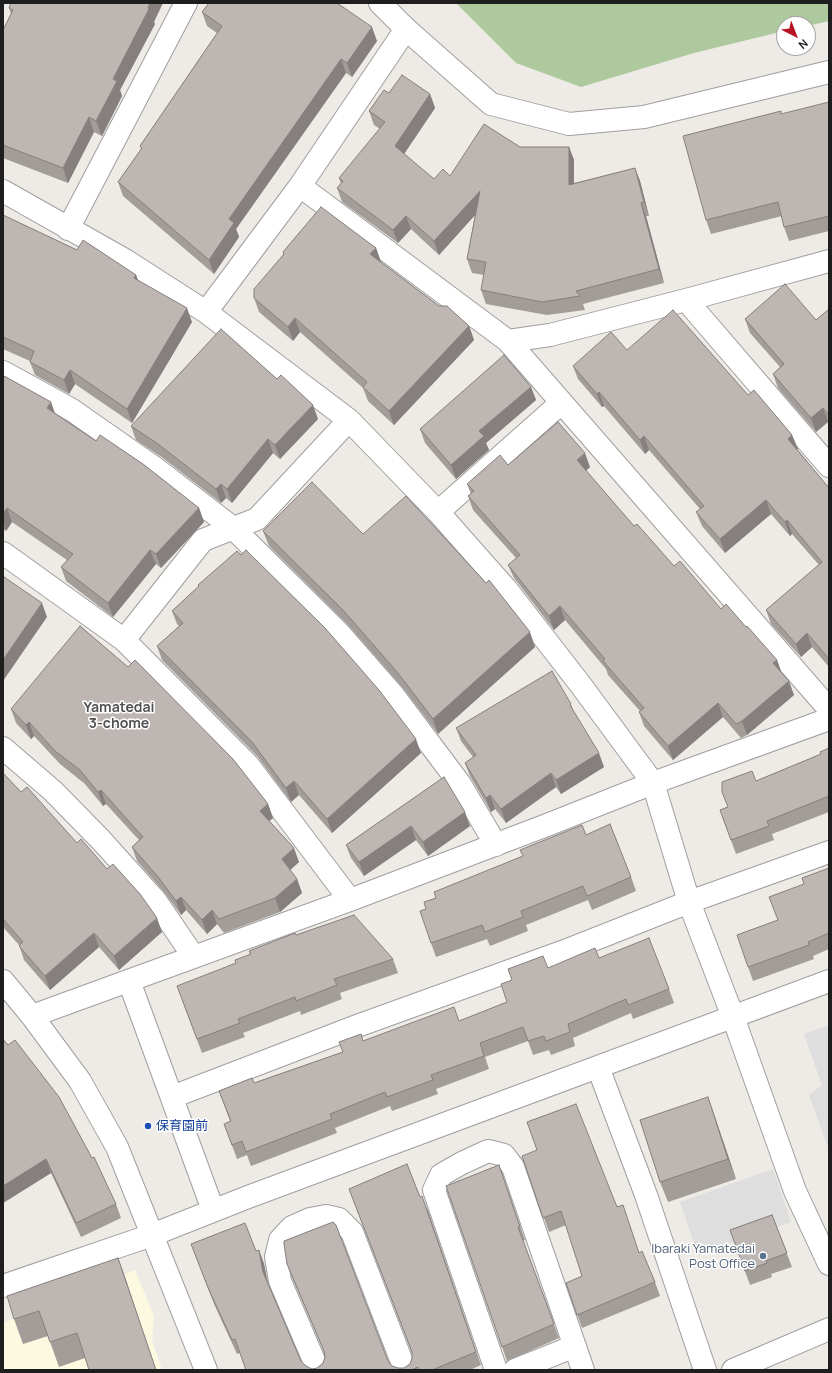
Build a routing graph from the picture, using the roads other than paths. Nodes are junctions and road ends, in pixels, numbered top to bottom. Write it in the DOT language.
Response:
graph roads {
  1 [pos="186,3"];
  2 [pos="380,3"];
  3 [pos="406,29"];
  4 [pos="829,72"];
  5 [pos="300,186"];
  6 [pos="3,192"];
  7 [pos="68,228"];
  8 [pos="829,261"];
  9 [pos="686,300"];
  10 [pos="206,312"];
  11 [pos="508,341"];
  12 [pos="3,372"];
  13 [pos="561,403"];
  14 [pos="349,420"];
  15 [pos="829,466"];
  16 [pos="438,512"];
  17 [pos="233,528"];
  18 [pos="3,553"];
  19 [pos="124,640"];
  20 [pos="829,709"];
  21 [pos="829,719"];
  22 [pos="3,748"];
  23 [pos="653,783"];
  24 [pos="496,844"];
  25 [pos="829,852"];
  26 [pos="350,900"];
  27 [pos="689,902"];
  28 [pos="194,957"];
  29 [pos="3,981"];
  30 [pos="129,981"];
  31 [pos="829,981"];
  32 [pos="32,1016"];
  33 [pos="733,1017"];
  34 [pos="598,1067"];
  35 [pos="172,1097"];
  36 [pos="213,1210"];
  37 [pos="152,1235"];
  38 [pos="829,1264"];
  39 [pos="3,1286"];
  40 [pos="829,1329"];
  41 [pos="575,1346"];
  42 [pos="206,1370"];
  43 [pos="318,1370"];
  44 [pos="405,1370"];
  45 [pos="496,1370"];
  46 [pos="515,1370"];
  47 [pos="583,1370"];
  48 [pos="705,1370"];
  49 [pos="733,1370"];
  1 -- 7 [label="street"];
  2 -- 3 [label="street"];
  3 -- 4 [label="street"];
  3 -- 5 [label="street"];
  5 -- 10 [label="street"];
  5 -- 11 [label="street"];
  6 -- 7 [label="street"];
  7 -- 10 [label="street"];
  8 -- 9 [label="street"];
  9 -- 11 [label="street"];
  9 -- 15 [label="street"];
  10 -- 14 [label="street"];
  11 -- 13 [label="street"];
  12 -- 17 [label="street"];
  13 -- 16 [label="street"];
  13 -- 20 [label="street"];
  14 -- 16 [label="street"];
  14 -- 17 [label="street"];
  16 -- 23 [label="street"];
  17 -- 19 [label="street"];
  17 -- 24 [label="street"];
  18 -- 19 [label="street"];
  19 -- 26 [label="street"];
  21 -- 23 [label="street"];
  22 -- 28 [label="street"];
  23 -- 24 [label="street"];
  23 -- 27 [label="street"];
  24 -- 26 [label="street"];
  25 -- 27 [label="street"];
  26 -- 28 [label="street"];
  27 -- 33 [label="street"];
  27 -- 35 [label="street"];
  28 -- 30 [label="street"];
  29 -- 32 [label="street"];
  30 -- 32 [label="street"];
  30 -- 35 [label="street"];
  31 -- 33 [label="street"];
  32 -- 37 [label="street"];
  33 -- 34 [label="street"];
  33 -- 38 [label="street"];
  34 -- 36 [label="street"];
  34 -- 48 [label="street"];
  35 -- 36 [label="street"];
  36 -- 37 [label="street"];
  37 -- 39 [label="street"];
  37 -- 42 [label="street"];
  40 -- 49 [label="street"];
  41 -- 45 [label="street"];
  41 -- 46 [label="street"];
  41 -- 47 [label="street"];
  43 -- 44 [label="street"];
}
